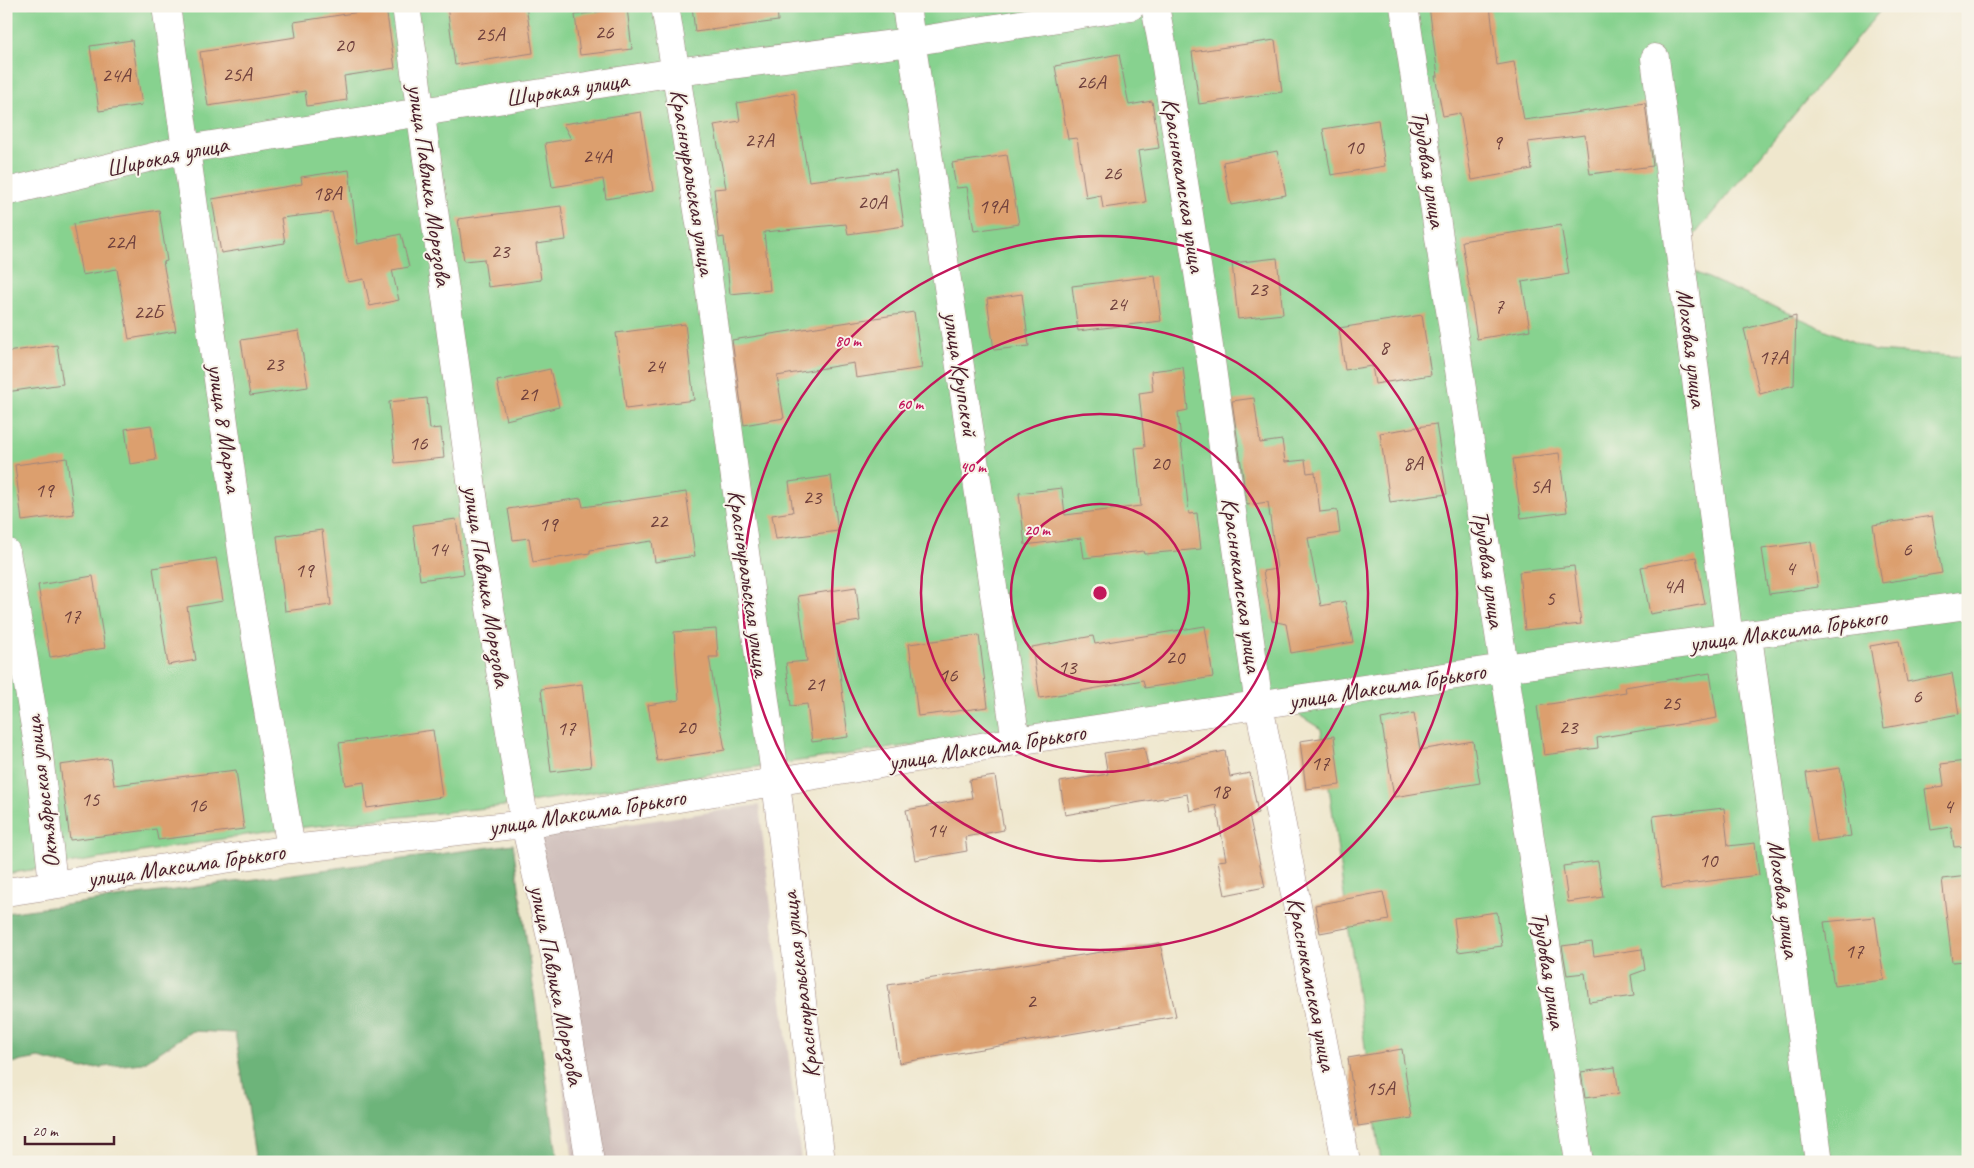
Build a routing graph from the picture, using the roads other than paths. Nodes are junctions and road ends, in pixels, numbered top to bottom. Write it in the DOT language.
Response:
graph roads {
  1 [pos="166,6"];
  2 [pos="406,6"];
  3 [pos="665,6"];
  4 [pos="906,6"];
  5 [pos="1131,6"];
  6 [pos="1156,6"];
  7 [pos="1404,6"];
  8 [pos="910,42"];
  9 [pos="1655,58"];
  10 [pos="676,72"];
  11 [pos="419,113"];
  12 [pos="186,149"];
  13 [pos="6,192"];
  14 [pos="6,552"];
  15 [pos="1967,609"];
  16 [pos="1739,637"];
  17 [pos="1504,668"];
  18 [pos="1259,706"];
  19 [pos="1016,741"];
  20 [pos="776,782"];
  21 [pos="525,824"];
  22 [pos="292,849"];
  23 [pos="53,884"];
  24 [pos="6,892"];
  25 [pos="590,1162"];
  26 [pos="821,1162"];
  27 [pos="1346,1162"];
  28 [pos="1578,1162"];
  29 [pos="1819,1162"];
  1 -- 12 [label="street, улица 8 Марта"];
  2 -- 11 [label="street, улица Павлика Морозова"];
  3 -- 10 [label="street, Красноуральская улица"];
  4 -- 8 [label="street, улица Крупской"];
  5 -- 8 [label="street, Широкая улица"];
  6 -- 18 [label="street, Краснокамская улица"];
  7 -- 17 [label="street, Трудовая улица"];
  8 -- 10 [label="street, Широкая улица"];
  8 -- 19 [label="street, улица Крупской"];
  9 -- 16 [label="street, Моховая улица"];
  10 -- 11 [label="street, Широкая улица"];
  10 -- 20 [label="street, Красноуральская улица"];
  11 -- 12 [label="street, Широкая улица"];
  11 -- 21 [label="street, улица Павлика Морозова"];
  12 -- 13 [label="street, Широкая улица"];
  12 -- 22 [label="street, улица 8 Марта"];
  14 -- 23 [label="street, Октябрьская улица"];
  15 -- 16 [label="street, улица Максима Горького"];
  16 -- 17 [label="street, улица Максима Горького"];
  16 -- 29 [label="street, Моховая улица"];
  17 -- 18 [label="street, улица Максима Горького"];
  17 -- 28 [label="street, Трудовая улица"];
  18 -- 19 [label="street, улица Максима Горького"];
  18 -- 27 [label="street, Краснокамская улица"];
  19 -- 20 [label="street, улица Максима Горького"];
  20 -- 21 [label="street, улица Максима Горького"];
  20 -- 26 [label="street, Красноуральская улица"];
  21 -- 22 [label="street, улица Максима Горького"];
  21 -- 25 [label="street, улица Павлика Морозова"];
  22 -- 23 [label="street, улица Максима Горького"];
  23 -- 24 [label="street, улица Максима Горького"];
}
